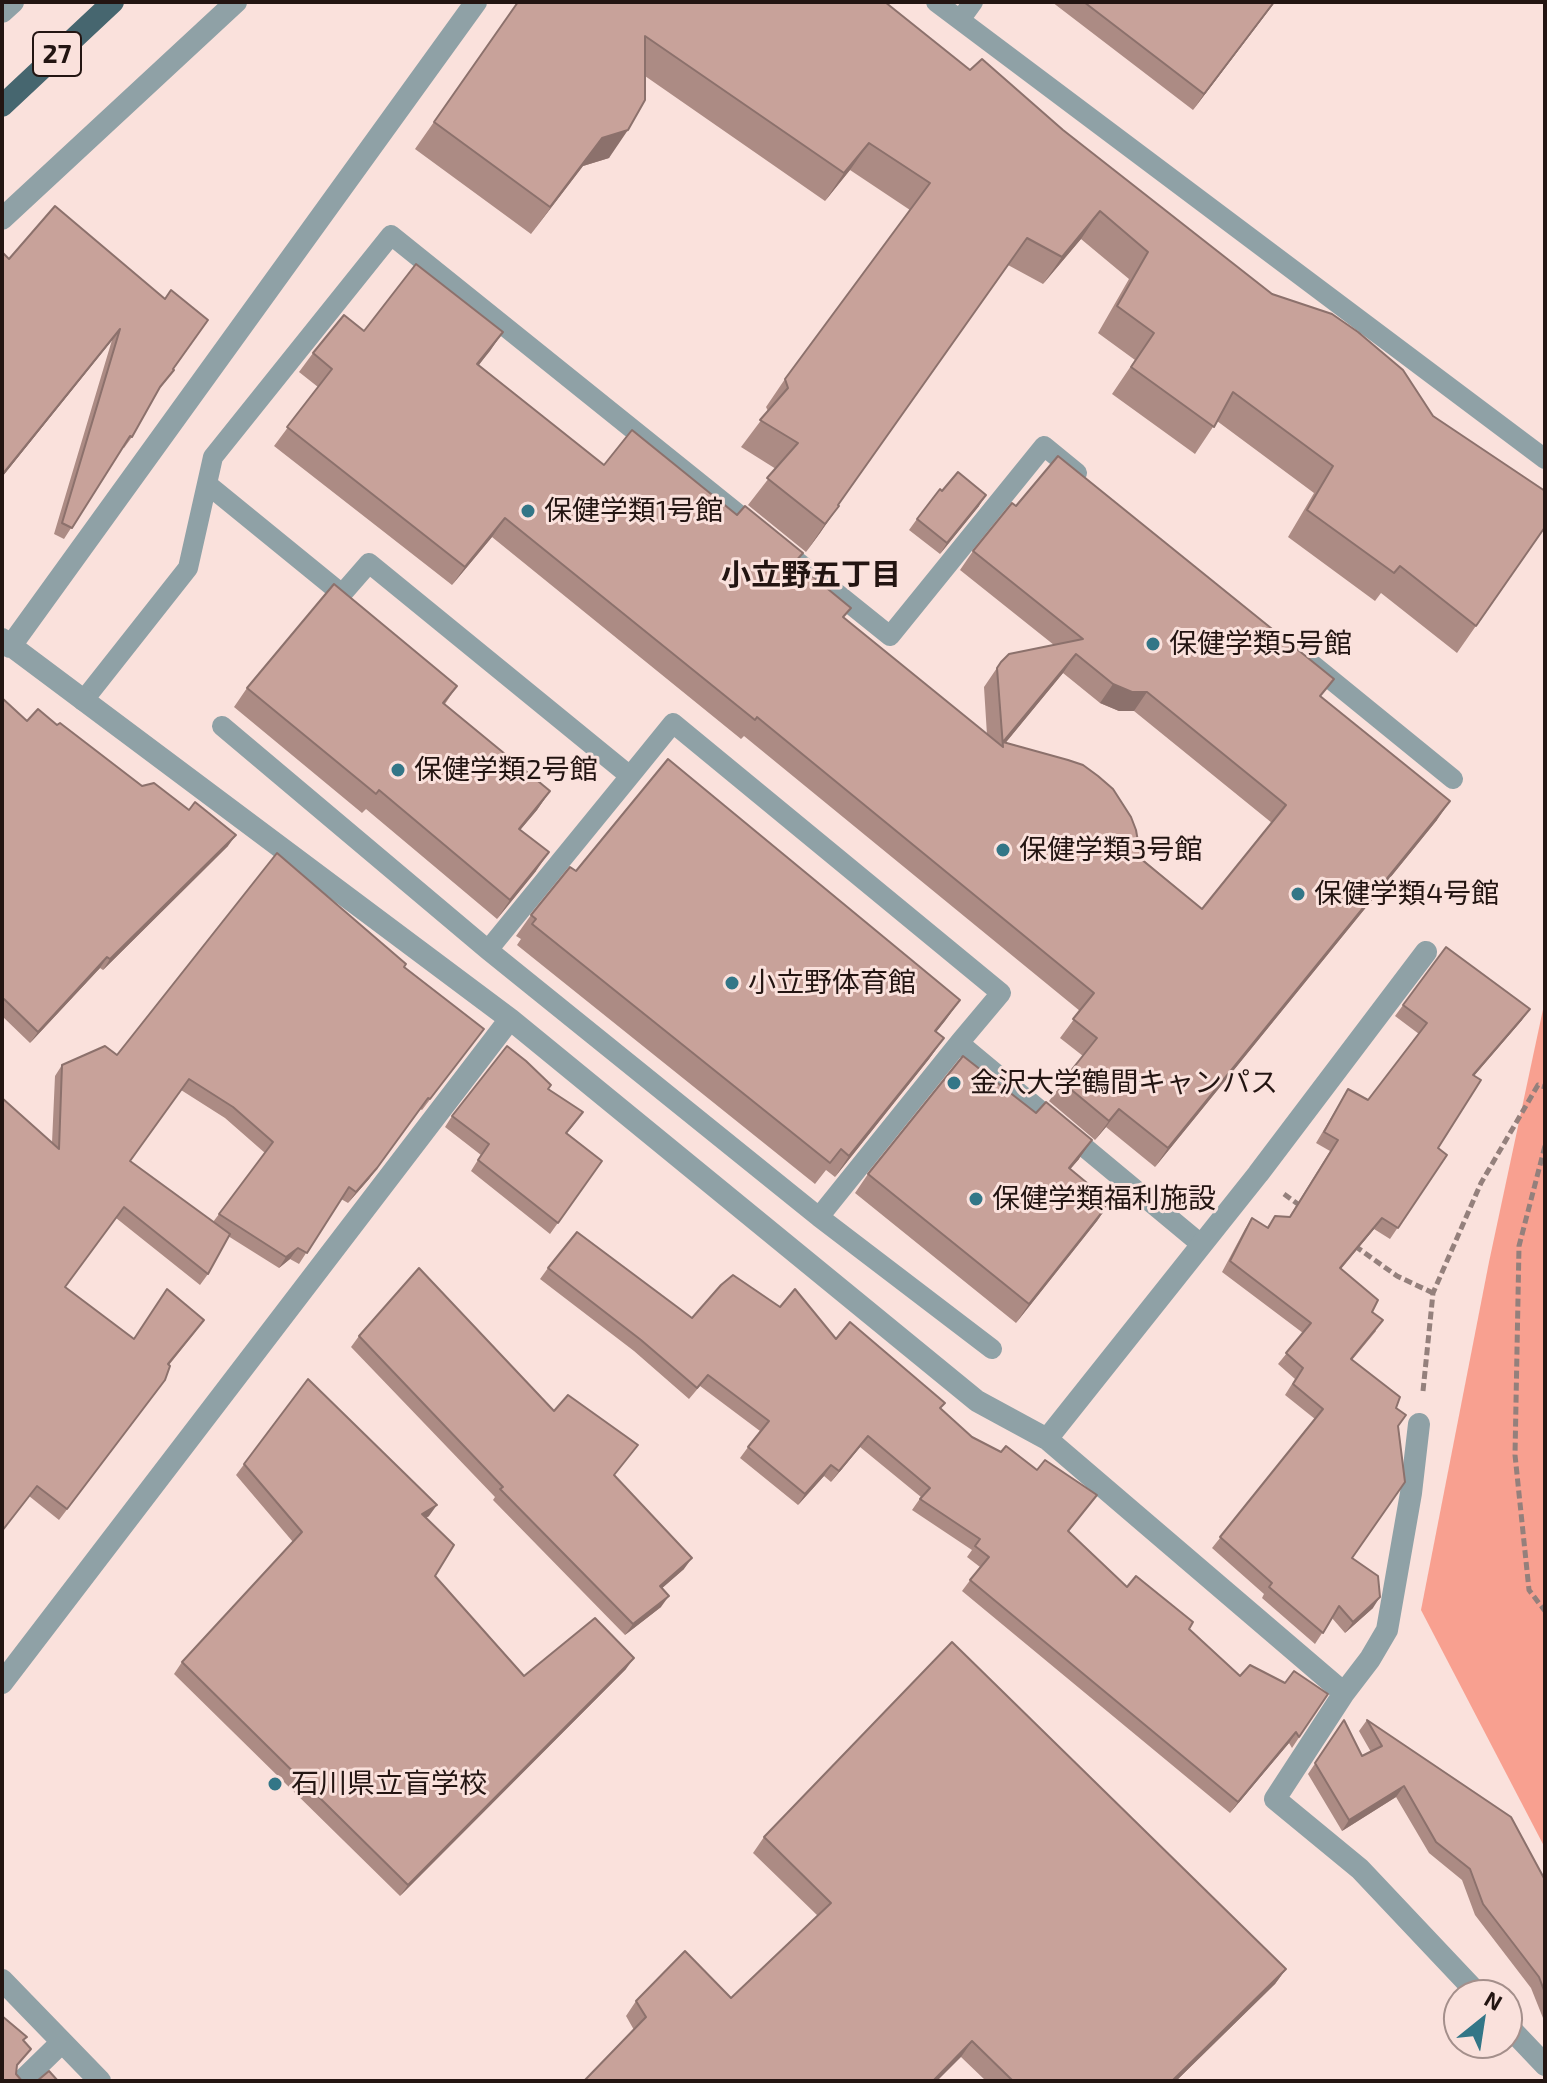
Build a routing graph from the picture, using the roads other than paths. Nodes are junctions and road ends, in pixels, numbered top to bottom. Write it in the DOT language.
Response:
graph roads {
  1 [pos="13,2"];
  2 [pos="113,2"];
  3 [pos="236,2"];
  4 [pos="476,2"];
  5 [pos="936,2"];
  6 [pos="973,2"];
  7 [pos="2,12"];
  8 [pos="960,20"];
  9 [pos="2,106"];
  10 [pos="2,219"];
  11 [pos="1545,459"];
  12 [pos="207,484"];
  13 [pos="1094,486"];
  14 [pos="6,643"];
  15 [pos="1304,658"];
  16 [pos="83,701"];
  17 [pos="222,726"];
  18 [pos="630,776"];
  19 [pos="1453,779"];
  20 [pos="488,950"];
  21 [pos="1426,952"];
  22 [pos="510,1019"];
  23 [pos="959,1043"];
  24 [pos="819,1217"];
  25 [pos="1202,1245"];
  26 [pos="992,1349"];
  27 [pos="1419,1424"];
  28 [pos="1047,1439"];
  29 [pos="2,1683"];
  30 [pos="1344,1693"];
  31 [pos="1464,1979"];
  32 [pos="2,1980"];
  33 [pos="1523,2042"];
  34 [pos="61,2043"];
  35 [pos="1545,2065"];
  36 [pos="22,2081"];
  37 [pos="100,2081"];
  1 -- 7 [label="street"];
  2 -- 9 [label="main road, 27"];
  3 -- 10 [label="street"];
  4 -- 14 [label="street"];
  5 -- 8 [label="lane"];
  6 -- 8 [label="lane"];
  8 -- 11 [label="lane"];
  12 -- 13 [label="lane"];
  12 -- 16 [label="lane"];
  12 -- 18 [label="lane"];
  14 -- 16 [label="street"];
  15 -- 19 [label="lane"];
  16 -- 22 [label="street"];
  17 -- 20 [label="lane"];
  18 -- 20 [label="lane"];
  18 -- 23 [label="lane"];
  20 -- 24 [label="lane"];
  21 -- 25 [label="street"];
  22 -- 28 [label="street"];
  22 -- 29 [label="street"];
  23 -- 24 [label="lane"];
  23 -- 25 [label="lane"];
  24 -- 26 [label="lane"];
  25 -- 28 [label="street"];
  27 -- 30 [label="street"];
  28 -- 30 [label="street"];
  30 -- 31 [label="street"];
  32 -- 34 [label="street"];
  33 -- 35 [label="street"];
  34 -- 36 [label="street"];
  34 -- 37 [label="street"];
}
